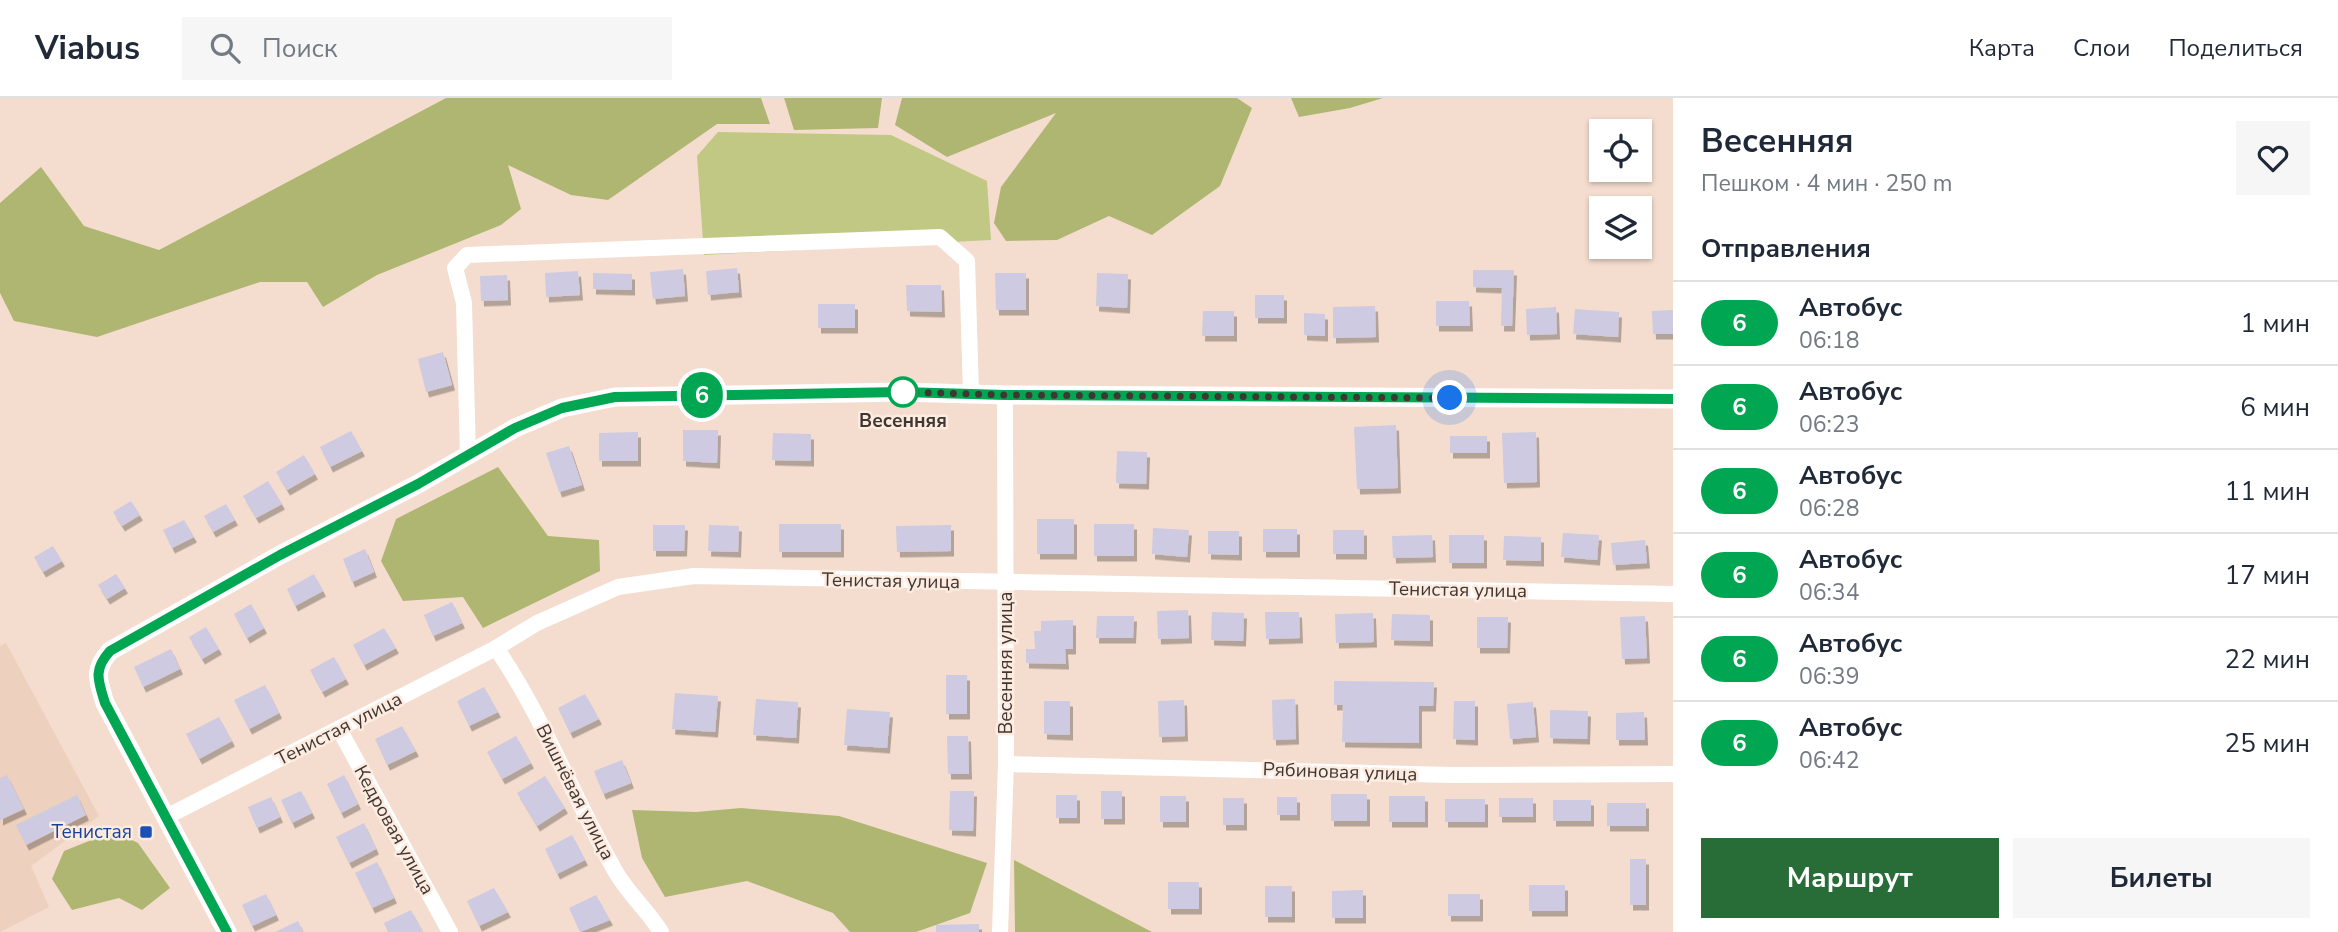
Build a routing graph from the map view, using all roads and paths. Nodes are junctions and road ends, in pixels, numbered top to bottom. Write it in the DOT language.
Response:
graph roads {
  1 [pos="971,393"];
  2 [pos="1005,395"];
  3 [pos="1673,399"];
  4 [pos="468,455"];
  5 [pos="1005,583"];
  6 [pos="1673,594"];
  7 [pos="496,648"];
  8 [pos="339,729"];
  9 [pos="1006,764"];
  10 [pos="1673,774"];
  11 [pos="166,817"];
  12 [pos="227,932"];
  13 [pos="450,932"];
  14 [pos="661,932"];
  15 [pos="1000,932"];
  1 -- 2 [label="street"];
  1 -- 4 [label="street"];
  1 -- 4 [label="street"];
  2 -- 3 [label="street"];
  2 -- 5 [label="street, Весенняя улица"];
  4 -- 11 [label="street"];
  5 -- 6 [label="street, Тенистая улица"];
  5 -- 7 [label="street, Тенистая улица"];
  5 -- 9 [label="street, Весенняя улица"];
  7 -- 8 [label="street, Тенистая улица"];
  7 -- 14 [label="street, Вишнёвая улица"];
  8 -- 11 [label="street, Тенистая улица"];
  8 -- 13 [label="street, Кедровая улица"];
  9 -- 10 [label="street, Рябиновая улица"];
  9 -- 15 [label="street, Весенняя улица"];
  11 -- 12 [label="street"];
}
